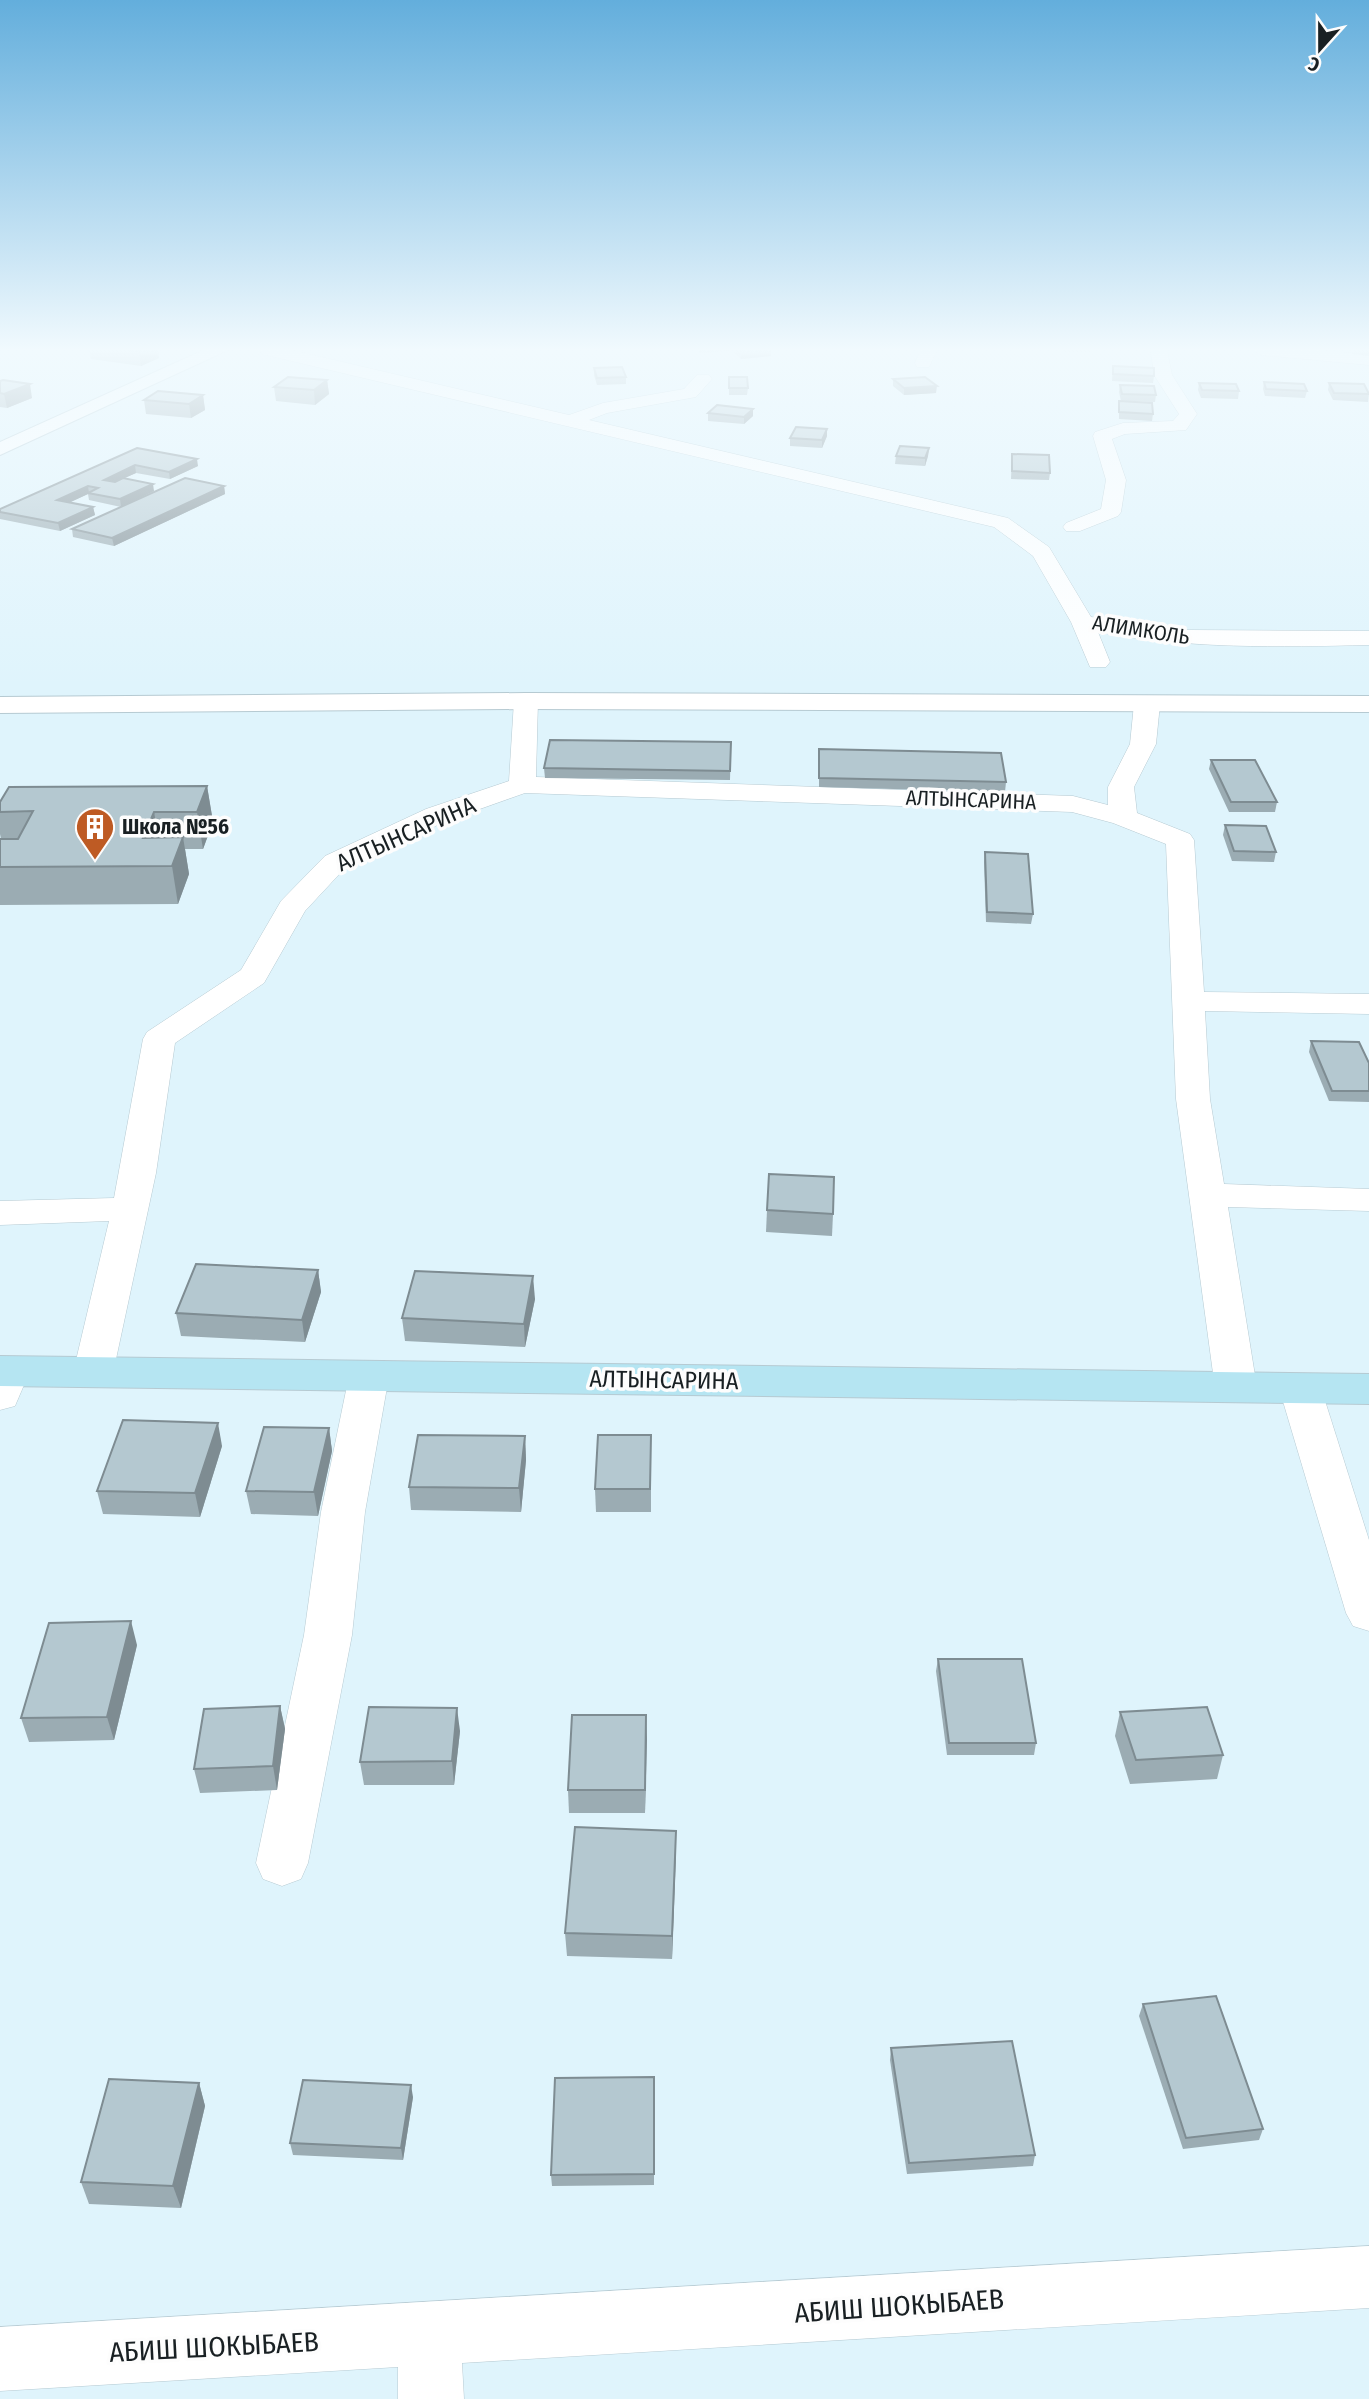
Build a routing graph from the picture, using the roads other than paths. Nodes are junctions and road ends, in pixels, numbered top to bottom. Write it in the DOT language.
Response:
graph roads {
  1 [pos="741,462"];
  2 [pos="1110,462"];
  3 [pos="1073,527"];
  4 [pos="1083,622"];
  5 [pos="1369,638"];
  6 [pos="1098,662"];
  7 [pos="526,701"];
  8 [pos="1369,704"];
  9 [pos="0,705"];
  10 [pos="1147,705"];
  11 [pos="522,785"];
  12 [pos="1123,817"];
  13 [pos="1188,1001"];
  14 [pos="1369,1004"];
  15 [pos="1209,1195"];
  16 [pos="1369,1200"];
  17 [pos="130,1209"];
  18 [pos="0,1213"];
  19 [pos="93,1373"];
  20 [pos="369,1377"];
  21 [pos="3,1380"];
  22 [pos="1236,1388"];
  23 [pos="1300,1388"];
  24 [pos="1369,1389"];
  25 [pos="1369,1612"];
  26 [pos="282,1863"];
  27 [pos="1369,2277"];
  28 [pos="429,2334"];
  29 [pos="0,2360"];
  30 [pos="431,2399"];
  1 -- 4 [label="street, АЛИМКОЛЬ"];
  2 -- 3 [label="street"];
  4 -- 5 [label="street, АЛИМКОЛЬ"];
  4 -- 6 [label="street"];
  7 -- 9 [label="street"];
  7 -- 10 [label="street"];
  7 -- 11 [label="street"];
  8 -- 10 [label="street"];
  10 -- 12 [label="street"];
  11 -- 12 [label="street, АЛТЫНСАРИНА"];
  11 -- 17 [label="street, АЛТЫНСАРИНА"];
  12 -- 13 [label="street, АЛТЫНСАРИНА"];
  13 -- 14 [label="street"];
  13 -- 15 [label="street, АЛТЫНСАРИНА"];
  15 -- 16 [label="street"];
  15 -- 22 [label="street, АЛТЫНСАРИНА"];
  17 -- 18 [label="street"];
  17 -- 19 [label="street, АЛТЫНСАРИНА"];
  19 -- 20 [label="main road, АЛТЫНСАРИНА"];
  19 -- 21 [label="main road, АЛТЫНСАРИНА"];
  20 -- 22 [label="main road, АЛТЫНСАРИНА"];
  20 -- 26 [label="street"];
  22 -- 23 [label="main road, АЛТЫНСАРИНА"];
  23 -- 24 [label="main road, АЛТЫНСАРИНА"];
  23 -- 25 [label="street"];
  27 -- 28 [label="street, АБИШ ШОКЫБАЕВ"];
  28 -- 29 [label="street, АБИШ ШОКЫБАЕВ"];
  28 -- 30 [label="street"];
}
